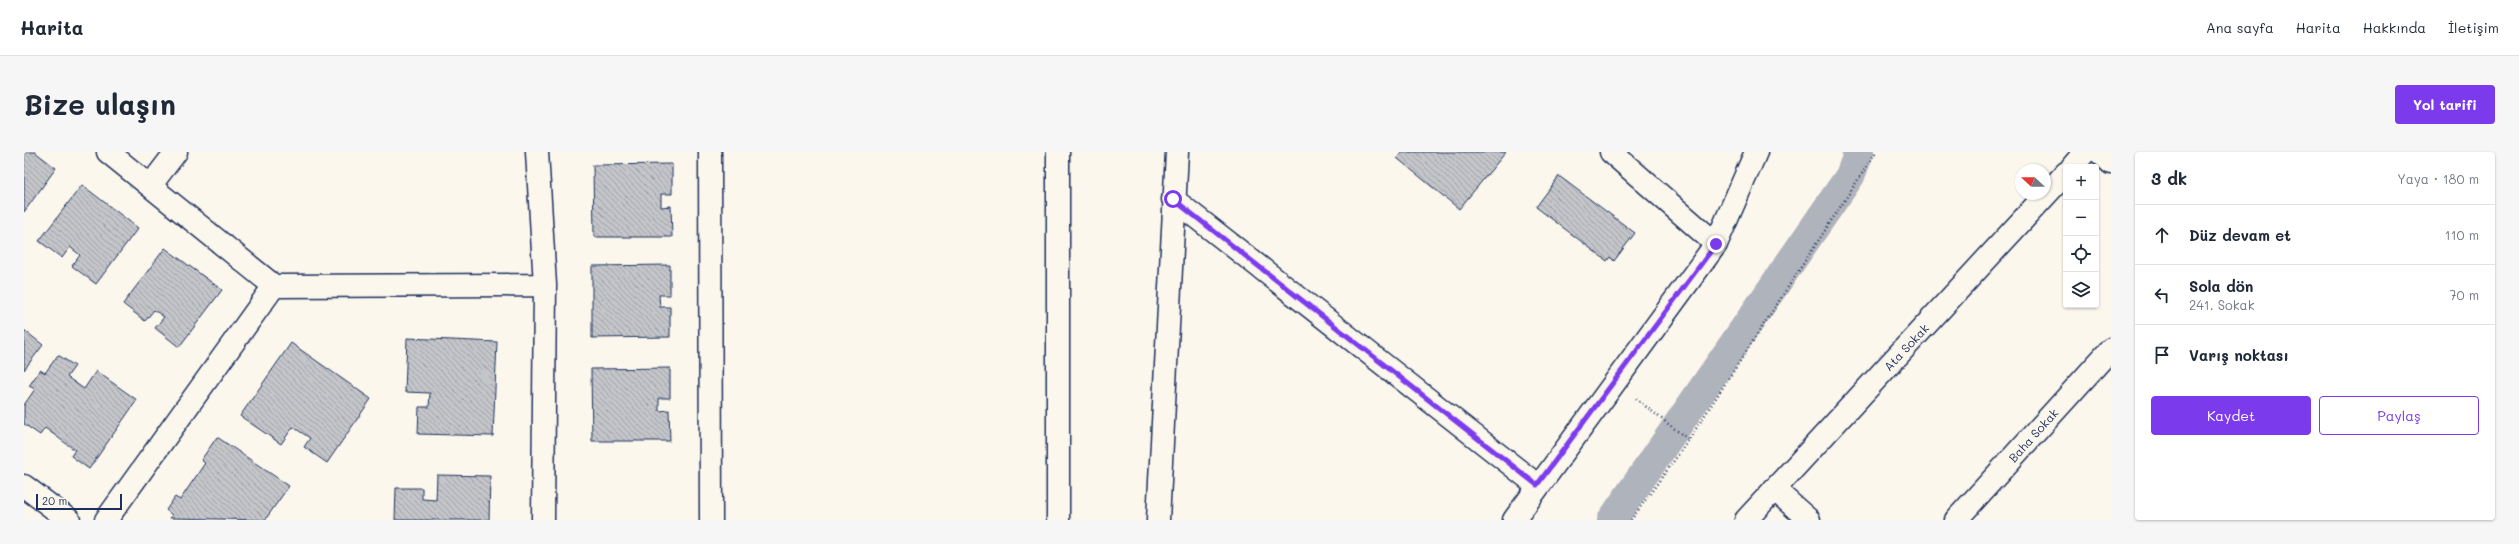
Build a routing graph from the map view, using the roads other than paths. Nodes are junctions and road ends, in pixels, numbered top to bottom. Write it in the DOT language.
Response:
graph roads {
  1 [pos="108,152"];
  2 [pos="176,152"];
  3 [pos="537,152"];
  4 [pos="710,152"];
  5 [pos="1058,152"];
  6 [pos="1177,152"];
  7 [pos="1611,152"];
  8 [pos="1756,152"];
  9 [pos="2085,152"];
  10 [pos="2098,152"];
  11 [pos="2111,163"];
  12 [pos="2075,164"];
  13 [pos="2063,176"];
  14 [pos="150,186"];
  15 [pos="1173,199"];
  16 [pos="1716,244"];
  17 [pos="545,285"];
  18 [pos="274,286"];
  19 [pos="2111,349"];
  20 [pos="1537,485"];
  21 [pos="24,486"];
  22 [pos="1774,489"];
  23 [pos="69,520"];
  24 [pos="106,520"];
  25 [pos="543,520"];
  26 [pos="711,520"];
  27 [pos="1058,520"];
  28 [pos="1158,520"];
  29 [pos="1506,520"];
  30 [pos="1514,520"];
  31 [pos="1746,520"];
  32 [pos="1809,520"];
  33 [pos="1956,520"];
  1 -- 14 [label="street"];
  2 -- 14 [label="street"];
  3 -- 17 [label="street"];
  4 -- 26 [label="street"];
  5 -- 27 [label="street"];
  6 -- 15 [label="street"];
  7 -- 16 [label="street"];
  8 -- 16 [label="street"];
  9 -- 12 [label="street"];
  10 -- 11 [label="street"];
  13 -- 22 [label="street, Ata Sokak"];
  14 -- 18 [label="street"];
  15 -- 20 [label="street"];
  15 -- 28 [label="street"];
  16 -- 20 [label="street"];
  17 -- 18 [label="street"];
  17 -- 25 [label="street"];
  18 -- 24 [label="street"];
  19 -- 33 [label="street, Baha Sokak"];
  20 -- 29 [label="street"];
  20 -- 30 [label="street"];
  21 -- 23 [label="street"];
  22 -- 31 [label="street, Ata Sokak"];
  22 -- 32 [label="street"];
}
